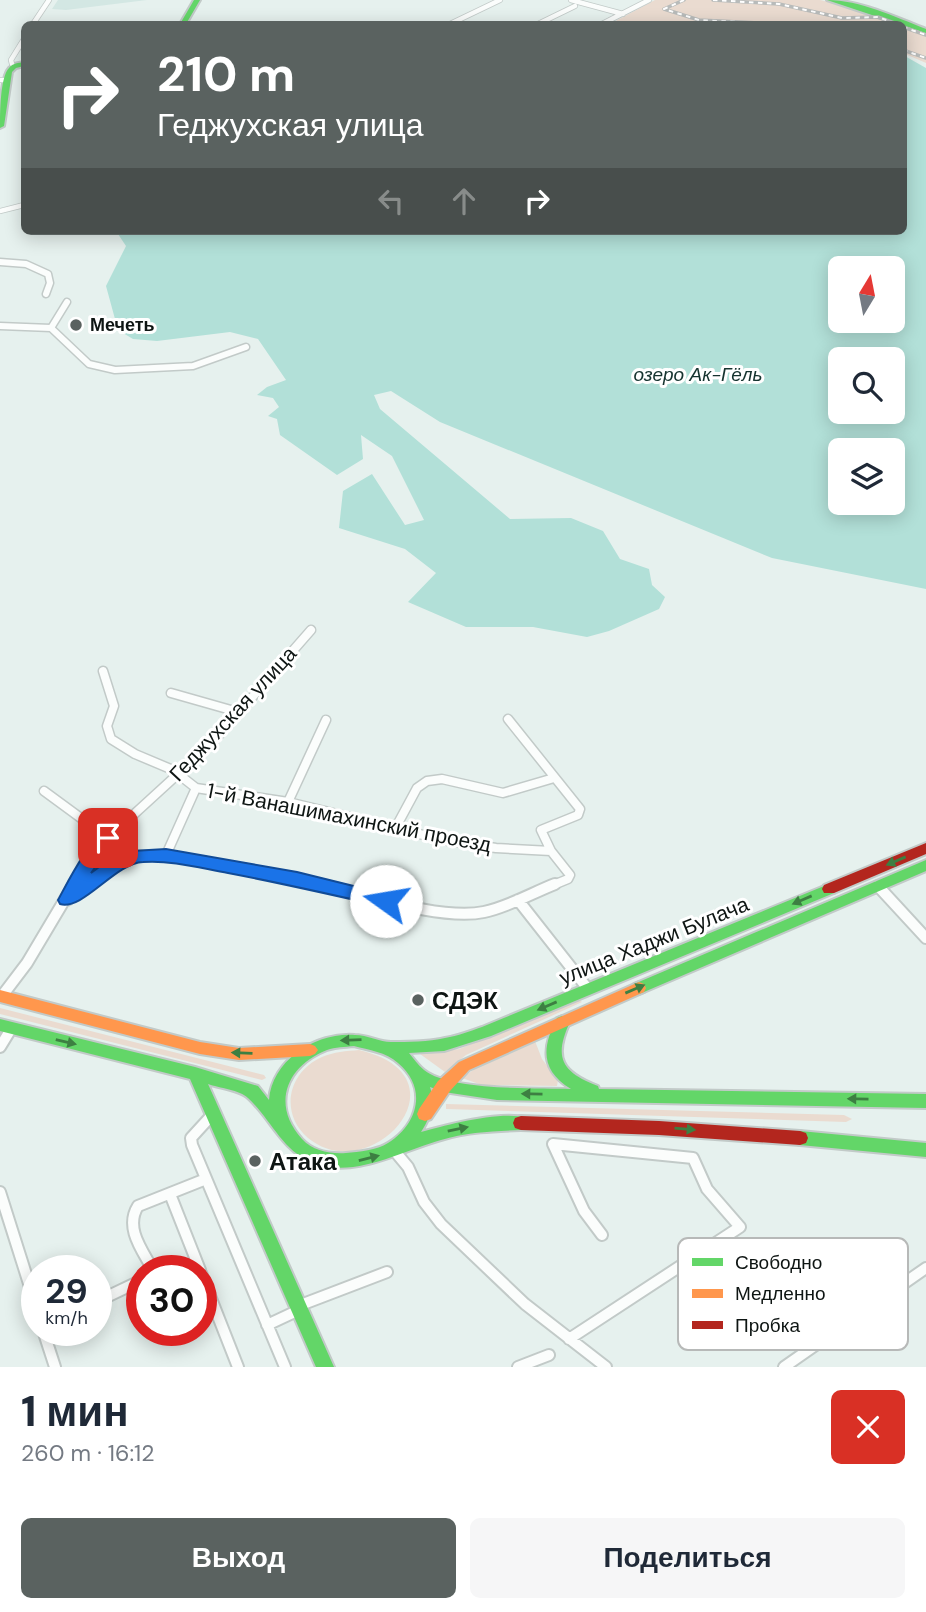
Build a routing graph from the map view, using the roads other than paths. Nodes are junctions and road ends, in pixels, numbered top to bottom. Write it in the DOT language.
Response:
graph roads {
  1 [pos="49,0"];
  2 [pos="198,0"];
  3 [pos="500,0"];
  4 [pos="571,0"];
  5 [pos="649,0"];
  6 [pos="830,0"];
  7 [pos="840,0"];
  8 [pos="575,6"];
  9 [pos="623,13"];
  10 [pos="35,21"];
  11 [pos="187,21"];
  12 [pos="456,21"];
  13 [pos="544,21"];
  14 [pos="608,21"];
  15 [pos="902,21"];
  16 [pos="902,21"];
  17 [pos="907,23"];
  18 [pos="907,23"];
  19 [pos="926,29"];
  20 [pos="21,43"];
  21 [pos="20,64"];
  22 [pos="1,80"];
  23 [pos="0,103"];
  24 [pos="0,125"];
  25 [pos="21,206"];
  26 [pos="0,211"];
  27 [pos="0,262"];
  28 [pos="46,294"];
  29 [pos="67,302"];
  30 [pos="0,326"];
  31 [pos="51,328"];
  32 [pos="246,347"];
  33 [pos="311,630"];
  34 [pos="103,671"];
  35 [pos="171,693"];
  36 [pos="238,712"];
  37 [pos="508,719"];
  38 [pos="326,720"];
  39 [pos="180,775"];
  40 [pos="554,778"];
  41 [pos="196,788"];
  42 [pos="44,791"];
  43 [pos="288,802"];
  44 [pos="396,827"];
  45 [pos="108,838"];
  46 [pos="926,848"];
  47 [pos="551,851"];
  48 [pos="166,855"];
  49 [pos="926,865"];
  50 [pos="865,874"];
  51 [pos="878,886"];
  52 [pos="67,900"];
  53 [pos="518,900"];
  54 [pos="926,938"];
  55 [pos="587,989"];
  56 [pos="1,996"];
  57 [pos="600,1005"];
  58 [pos="562,1023"];
  59 [pos="6,1027"];
  60 [pos="0,1047"];
  61 [pos="393,1048"];
  62 [pos="310,1050"];
  63 [pos="195,1073"];
  64 [pos="421,1076"];
  65 [pos="444,1086"];
  66 [pos="606,1094"];
  67 [pos="926,1101"];
  68 [pos="212,1115"];
  69 [pos="417,1126"];
  70 [pos="284,1131"];
  71 [pos="393,1149"];
  72 [pos="926,1150"];
  73 [pos="206,1179"];
  74 [pos="0,1192"];
  75 [pos="170,1194"];
  76 [pos="602,1235"];
  77 [pos="723,1238"];
  78 [pos="146,1255"];
  79 [pos="194,1255"];
  80 [pos="21,1259"];
  81 [pos="678,1268"];
  82 [pos="926,1268"];
  83 [pos="387,1272"];
  84 [pos="908,1281"];
  85 [pos="299,1308"];
  86 [pos="217,1313"];
  87 [pos="267,1325"];
  88 [pos="569,1339"];
  89 [pos="48,1346"];
  90 [pos="808,1350"];
  91 [pos="549,1355"];
  92 [pos="55,1367"];
  93 [pos="238,1367"];
  94 [pos="285,1367"];
  95 [pos="325,1367"];
  96 [pos="519,1367"];
  97 [pos="606,1367"];
  98 [pos="784,1367"];
  1 -- 10 [label="street"];
  2 -- 11 [label="main road"];
  3 -- 12 [label="street"];
  4 -- 9 [label="street"];
  5 -- 9 [label="street"];
  6 -- 15 [label="main road"];
  7 -- 16 [label="main road"];
  8 -- 13 [label="street"];
  9 -- 14 [label="street"];
  17 -- 19 [label="main road"];
  18 -- 19 [label="main road"];
  20 -- 21 [label="street"];
  21 -- 22 [label="main road"];
  21 -- 24 [label="main road"];
  22 -- 23 [label="main road"];
  25 -- 26 [label="street"];
  27 -- 28 [label="street"];
  29 -- 31 [label="street"];
  30 -- 31 [label="street"];
  31 -- 32 [label="street"];
  33 -- 36 [label="street, Геджухская улица"];
  34 -- 39 [label="street"];
  35 -- 36 [label="street"];
  36 -- 39 [label="street, Геджухская улица"];
  37 -- 40 [label="street"];
  38 -- 43 [label="street"];
  39 -- 41 [label="street"];
  39 -- 45 [label="street, Геджухская улица"];
  40 -- 44 [label="street"];
  40 -- 47 [label="street"];
  41 -- 43 [label="street, 1-й Ванашимахинский проезд"];
  41 -- 48 [label="street"];
  42 -- 45 [label="street"];
  43 -- 44 [label="street, 1-й Ванашимахинский проезд"];
  44 -- 47 [label="street, 1-й Ванашимахинский проезд"];
  45 -- 52 [label="street, Геджухская улица"];
  46 -- 50 [label="main road, улица Хаджи Булача, one-way"];
  47 -- 53 [label="street"];
  48 -- 52 [label="street"];
  48 -- 53 [label="street"];
  49 -- 51 [label="main road, улица Хаджи Булача"];
  50 -- 51 [label="main road"];
  50 -- 55 [label="main road, улица Хаджи Булача, one-way"];
  51 -- 54 [label="street"];
  57 -- 51 [label="main road, улица Хаджи Булача, one-way"];
  52 -- 56 [label="street, Геджухская улица"];
  53 -- 55 [label="street"];
  55 -- 57 [label="main road"];
  55 -- 61 [label="main road, улица Хаджи Булача, one-way"];
  62 -- 56 [label="main road, one-way"];
  57 -- 58 [label="main road, улица Хаджи Булача"];
  58 -- 65 [label="main road, улица Хаджи Булача"];
  58 -- 66 [label="main road"];
  59 -- 60 [label="street"];
  59 -- 63 [label="main road, one-way"];
  61 -- 62 [label="main road, one-way"];
  61 -- 64 [label="main road"];
  62 -- 70 [label="main road"];
  63 -- 68 [label="main road"];
  63 -- 70 [label="main road"];
  64 -- 65 [label="main road"];
  64 -- 69 [label="main road"];
  66 -- 65 [label="main road, one-way"];
  65 -- 69 [label="main road, улица Хаджи Булача"];
  67 -- 66 [label="main road, one-way"];
  68 -- 73 [label="street"];
  68 -- 85 [label="main road"];
  69 -- 71 [label="main road"];
  70 -- 71 [label="main road, one-way"];
  71 -- 72 [label="main road, one-way"];
  71 -- 88 [label="street"];
  73 -- 75 [label="street"];
  73 -- 87 [label="street"];
  74 -- 80 [label="street"];
  75 -- 78 [label="street"];
  75 -- 79 [label="street"];
  76 -- 77 [label="street"];
  81 -- 88 [label="street"];
  82 -- 84 [label="street"];
  83 -- 85 [label="street"];
  85 -- 87 [label="street"];
  85 -- 95 [label="main road"];
  86 -- 93 [label="street"];
  87 -- 94 [label="street"];
  88 -- 97 [label="street"];
  89 -- 92 [label="street"];
  90 -- 98 [label="street"];
  91 -- 96 [label="street"];
}
